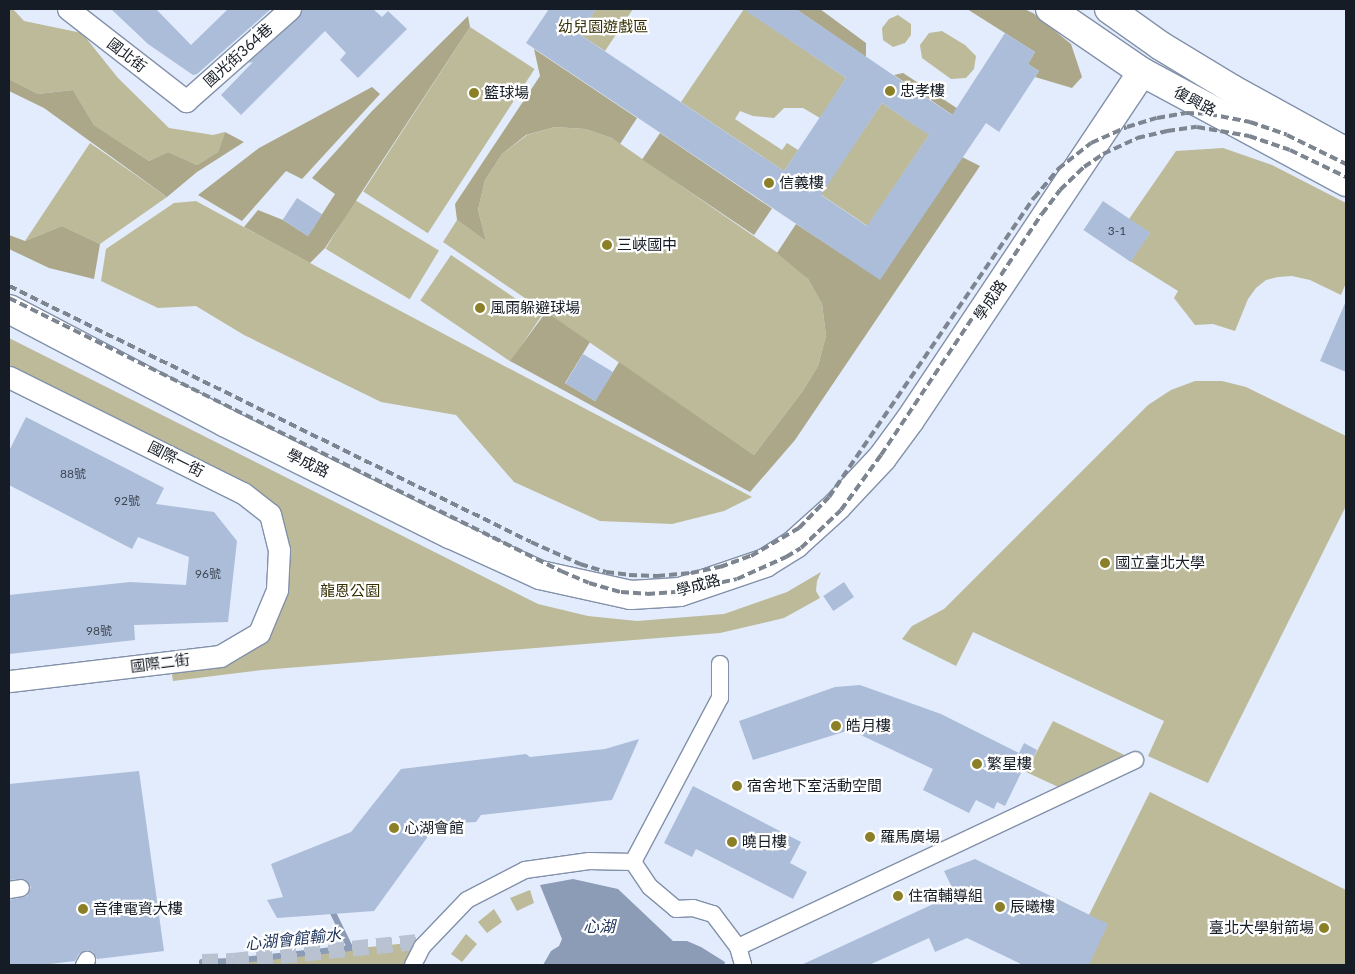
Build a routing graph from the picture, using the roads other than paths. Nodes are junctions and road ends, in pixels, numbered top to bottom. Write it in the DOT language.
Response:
graph roads {
  1 [pos="68,9"];
  2 [pos="290,9"];
  3 [pos="1050,9"];
  4 [pos="1109,9"];
  5 [pos="1161,46"];
  6 [pos="1142,72"];
  7 [pos="186,101"];
  8 [pos="1346,152"];
  9 [pos="1346,182"];
  10 [pos="9,309"];
  11 [pos="9,377"];
  12 [pos="277,590"];
  13 [pos="720,664"];
  14 [pos="9,681"];
  15 [pos="1136,760"];
  16 [pos="633,862"];
  17 [pos="738,946"];
  18 [pos="413,965"];
  19 [pos="743,965"];
  1 -- 7 [label="street, 國北街"];
  2 -- 7 [label="street, 國光街364巷"];
  3 -- 6 [label="street, 復興路"];
  4 -- 5 [label="street, 復興路"];
  5 -- 6 [label="street, 學成路"];
  5 -- 8 [label="street, 復興路"];
  6 -- 9 [label="street, 復興路"];
  6 -- 10 [label="street, 學成路"];
  11 -- 12 [label="street, 國際一街"];
  12 -- 14 [label="street, 國際二街"];
  13 -- 16 [label="street"];
  15 -- 17 [label="street"];
  16 -- 17 [label="street"];
  16 -- 18 [label="street"];
  17 -- 19 [label="street"];
}
